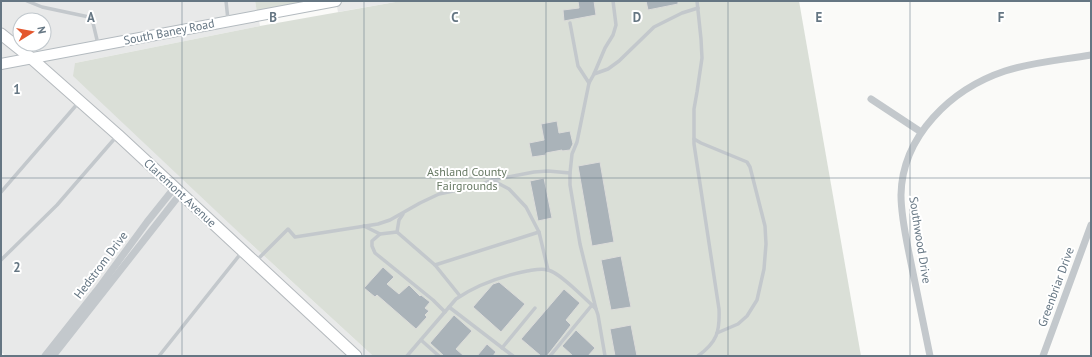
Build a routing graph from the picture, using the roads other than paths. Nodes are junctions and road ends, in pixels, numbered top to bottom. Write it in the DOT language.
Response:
graph roads {
  1 [pos="27,1"];
  2 [pos="226,1"];
  3 [pos="336,1"];
  4 [pos="613,1"];
  5 [pos="697,1"];
  6 [pos="698,8"];
  7 [pos="228,21"];
  8 [pos="570,23"];
  9 [pos="1,34"];
  10 [pos="99,45"];
  11 [pos="1091,55"];
  12 [pos="31,58"];
  13 [pos="1,64"];
  14 [pos="594,74"];
  15 [pos="589,83"];
  16 [pos="871,99"];
  17 [pos="79,101"];
  18 [pos="921,132"];
  19 [pos="118,135"];
  20 [pos="694,139"];
  21 [pos="570,173"];
  22 [pos="492,180"];
  23 [pos="178,190"];
  24 [pos="1,192"];
  25 [pos="404,213"];
  26 [pos="1091,225"];
  27 [pos="363,226"];
  28 [pos="398,232"];
  29 [pos="539,232"];
  30 [pos="380,234"];
  31 [pos="243,251"];
  32 [pos="1,260"];
  33 [pos="255,262"];
  34 [pos="435,265"];
  35 [pos="548,270"];
  36 [pos="460,296"];
  37 [pos="592,305"];
  38 [pos="449,307"];
  39 [pos="534,308"];
  40 [pos="596,309"];
  41 [pos="445,312"];
  42 [pos="718,333"];
  43 [pos="421,340"];
  44 [pos="502,348"];
  45 [pos="45,356"];
  46 [pos="53,356"];
  47 [pos="159,356"];
  48 [pos="356,356"];
  49 [pos="407,356"];
  50 [pos="439,356"];
  51 [pos="513,356"];
  52 [pos="550,356"];
  53 [pos="605,356"];
  54 [pos="698,356"];
  55 [pos="930,356"];
  56 [pos="1043,356"];
  1 -- 10 [label="lane"];
  2 -- 7 [label="lane"];
  3 -- 7 [label="street, South Baney Road"];
  4 -- 14 [label="lane"];
  5 -- 6 [label="lane"];
  6 -- 14 [label="lane"];
  6 -- 20 [label="lane"];
  7 -- 10 [label="street, South Baney Road"];
  8 -- 15 [label="lane"];
  9 -- 12 [label="main road, Claremont Avenue"];
  10 -- 12 [label="street, South Baney Road"];
  11 -- 18 [label="street, Southwood Drive"];
  12 -- 13 [label="street, South Baney Road"];
  12 -- 17 [label="main road, Claremont Avenue"];
  14 -- 15 [label="lane"];
  15 -- 21 [label="lane"];
  16 -- 18 [label="street"];
  17 -- 19 [label="main road, Claremont Avenue"];
  17 -- 24 [label="lane"];
  18 -- 55 [label="street, Southwood Drive"];
  19 -- 23 [label="main road, Claremont Avenue"];
  19 -- 32 [label="lane"];
  20 -- 42 [label="lane"];
  20 -- 42 [label="lane"];
  21 -- 22 [label="lane"];
  21 -- 40 [label="lane"];
  22 -- 25 [label="lane"];
  22 -- 29 [label="lane"];
  23 -- 31 [label="main road, Claremont Avenue"];
  23 -- 45 [label="street, Hedstrom Drive"];
  23 -- 46 [label="street, Hedstrom Drive"];
  25 -- 27 [label="lane"];
  25 -- 28 [label="lane"];
  26 -- 56 [label="street, Greenbriar Drive"];
  27 -- 30 [label="lane"];
  27 -- 33 [label="lane"];
  28 -- 30 [label="lane"];
  28 -- 34 [label="lane"];
  29 -- 34 [label="lane"];
  29 -- 35 [label="lane"];
  30 -- 41 [label="lane"];
  31 -- 33 [label="main road, Claremont Avenue"];
  31 -- 47 [label="lane"];
  33 -- 48 [label="main road, Claremont Avenue"];
  34 -- 36 [label="lane"];
  35 -- 36 [label="lane"];
  35 -- 37 [label="lane"];
  36 -- 38 [label="lane"];
  37 -- 40 [label="lane"];
  37 -- 52 [label="lane"];
  38 -- 41 [label="lane"];
  38 -- 44 [label="lane"];
  39 -- 44 [label="lane"];
  40 -- 53 [label="lane"];
  41 -- 43 [label="lane"];
  42 -- 54 [label="lane"];
  43 -- 49 [label="lane"];
  43 -- 50 [label="lane"];
  44 -- 51 [label="lane"];
}
